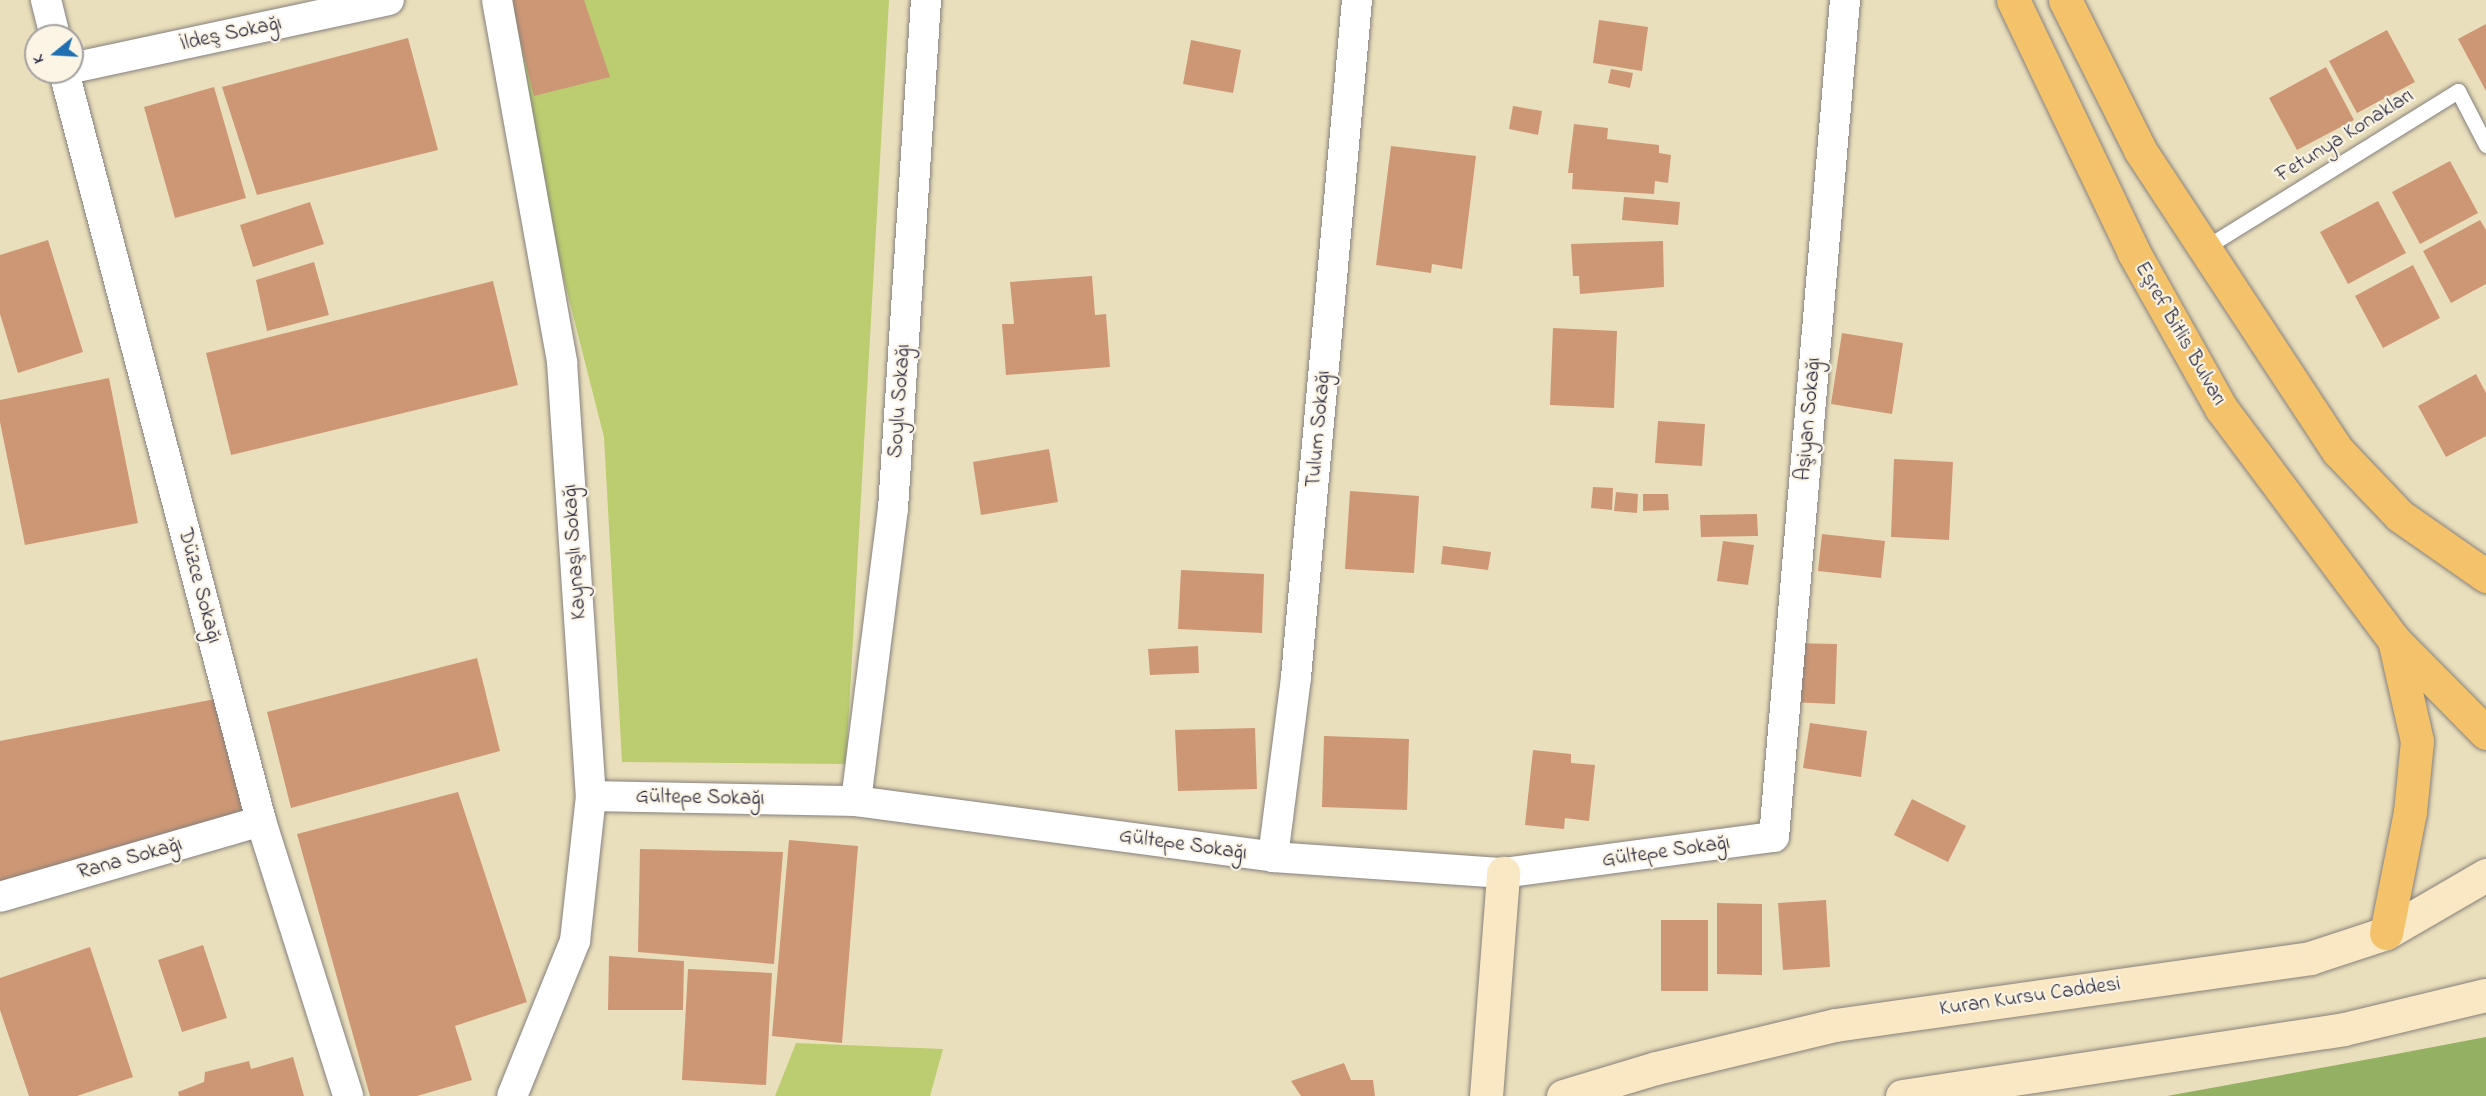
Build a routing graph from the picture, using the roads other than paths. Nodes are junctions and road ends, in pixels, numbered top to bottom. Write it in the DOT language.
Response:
graph roads {
  1 [pos="46,0"];
  2 [pos="389,0"];
  3 [pos="497,0"];
  4 [pos="926,0"];
  5 [pos="1357,0"];
  6 [pos="1845,0"];
  7 [pos="2013,0"];
  8 [pos="2065,0"];
  9 [pos="52,24"];
  10 [pos="84,65"];
  11 [pos="67,84"];
  12 [pos="2486,145"];
  13 [pos="2203,249"];
  14 [pos="2400,516"];
  15 [pos="2486,553"];
  16 [pos="2486,576"];
  17 [pos="2394,640"];
  18 [pos="2486,733"];
  19 [pos="591,796"];
  20 [pos="856,801"];
  21 [pos="261,821"];
  22 [pos="1774,837"];
  23 [pos="1273,857"];
  24 [pos="1503,873"];
  25 [pos="2486,875"];
  26 [pos="0,897"];
  27 [pos="2386,933"];
  28 [pos="2486,995"];
  29 [pos="348,1096"];
  30 [pos="512,1096"];
  31 [pos="1486,1096"];
  32 [pos="1563,1096"];
  33 [pos="1902,1096"];
  1 -- 9 [label="street"];
  2 -- 10 [label="street, İldeş Sokağı"];
  3 -- 19 [label="street, Kaynaşlı Sokağı"];
  4 -- 20 [label="street, Soylu Sokağı"];
  5 -- 23 [label="street, Tulum Sokağı"];
  6 -- 22 [label="street, Aşiyan Sokağı"];
  7 -- 17 [label="main road, Eşref Bitlis Bulvarı"];
  8 -- 13 [label="main road"];
  11 -- 21 [label="street, Düzce Sokağı"];
  12 -- 13 [label="lane, Fetunya Konakları"];
  13 -- 14 [label="main road"];
  14 -- 15 [label="main road"];
  14 -- 16 [label="main road"];
  17 -- 18 [label="main road, Eşref Bitlis Bulvarı"];
  17 -- 27 [label="main road"];
  19 -- 20 [label="street, Gültepe Sokağı"];
  19 -- 30 [label="street, Kaynaşlı Sokağı"];
  20 -- 23 [label="street, Gültepe Sokağı"];
  21 -- 26 [label="street, Rana Sokağı"];
  21 -- 29 [label="street, Düzce Sokağı"];
  22 -- 24 [label="street, Gültepe Sokağı"];
  23 -- 24 [label="street, Gültepe Sokağı"];
  24 -- 31 [label="main road"];
  25 -- 27 [label="main road, Kuran Kursu Caddesi"];
  27 -- 32 [label="main road, Kuran Kursu Caddesi"];
  28 -- 33 [label="main road"];
}
